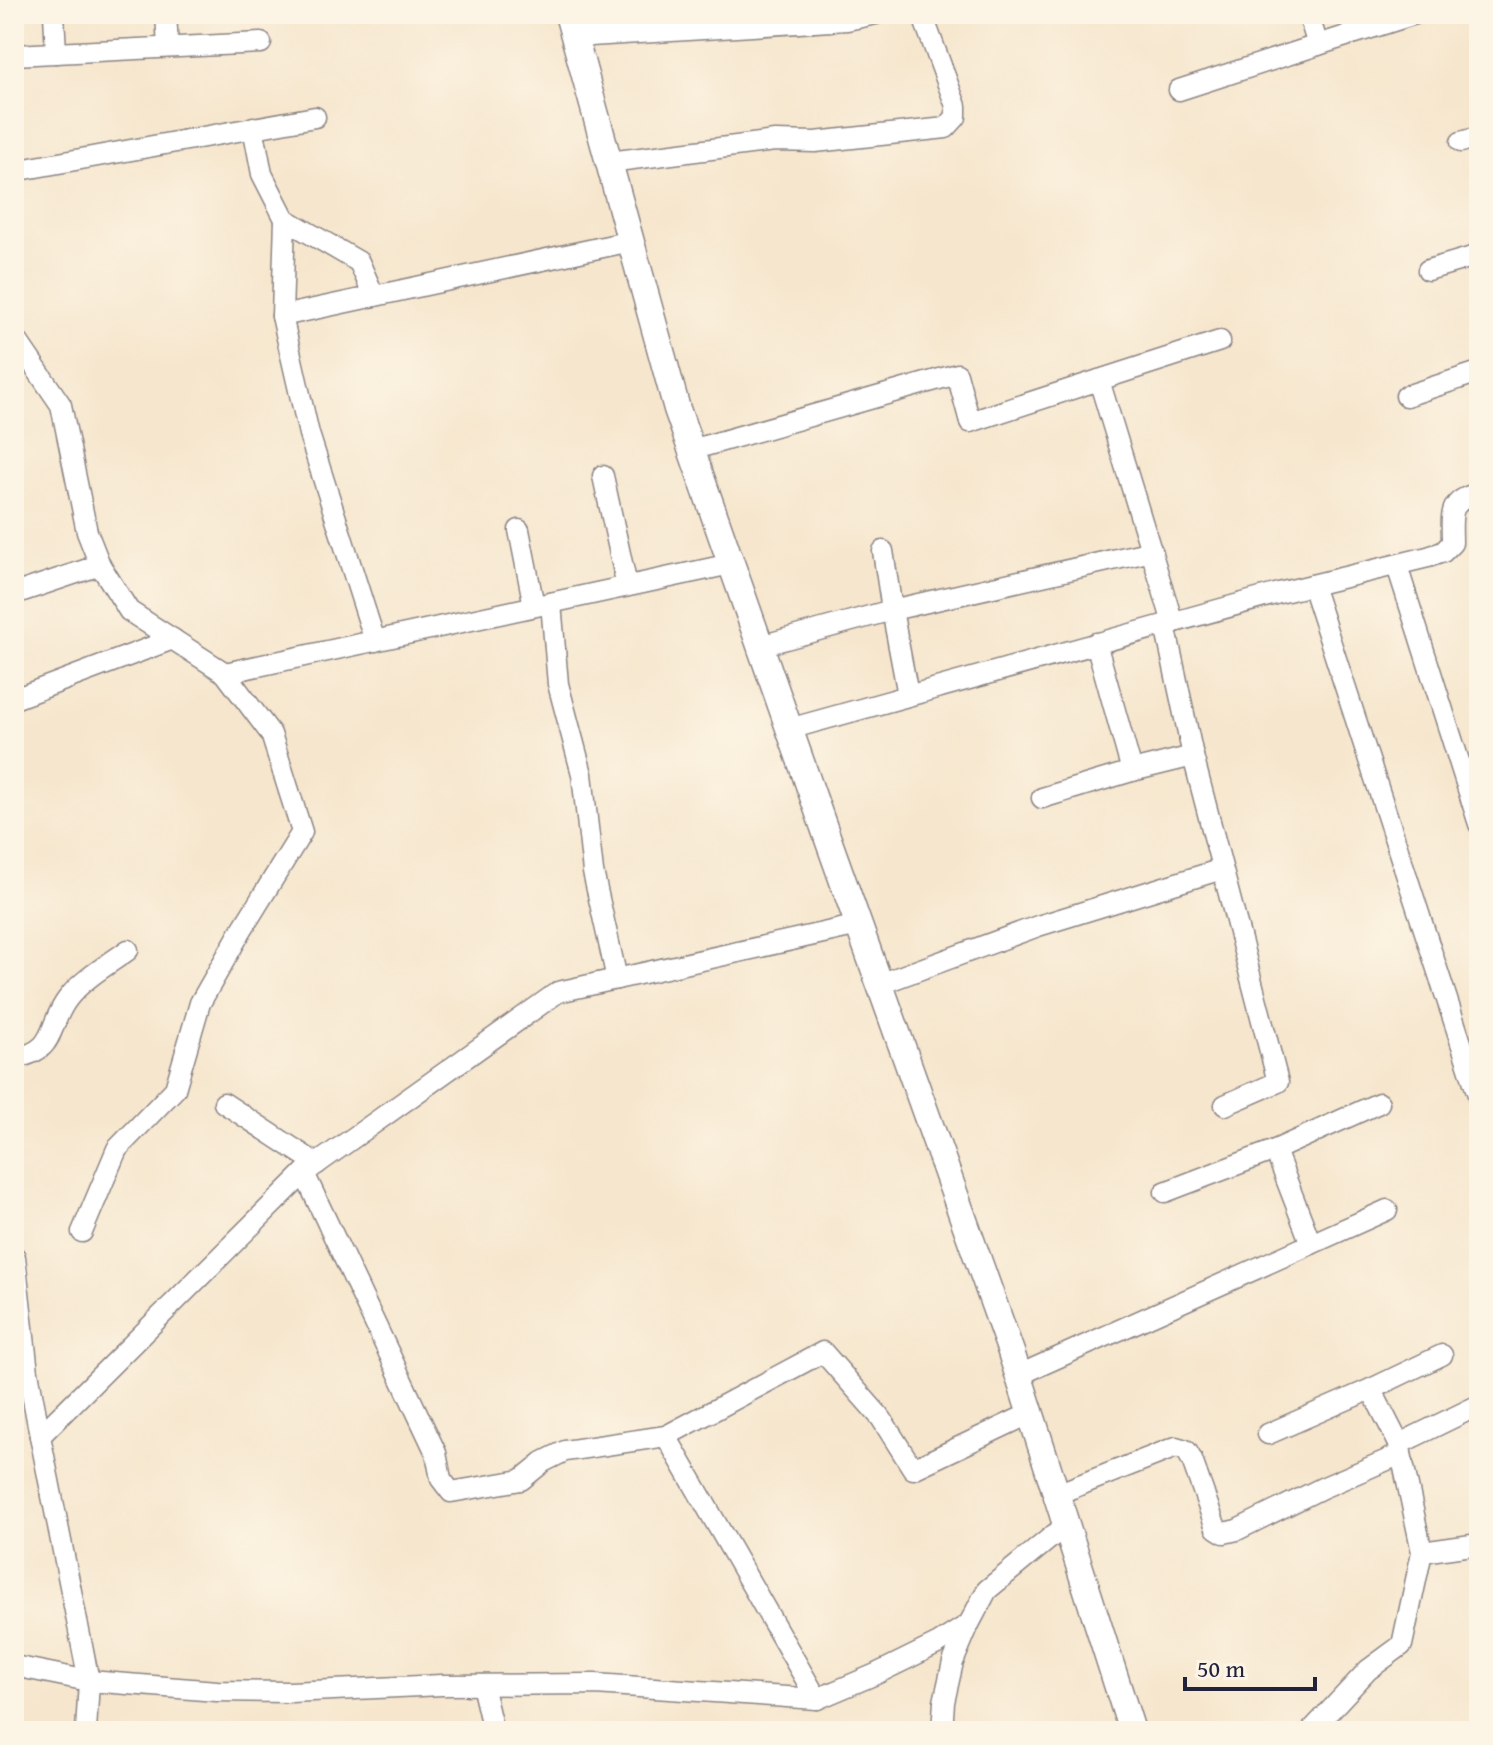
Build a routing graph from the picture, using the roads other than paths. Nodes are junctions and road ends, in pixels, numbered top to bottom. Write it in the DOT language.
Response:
graph roads {
  1 [pos="54,14"];
  2 [pos="166,14"];
  3 [pos="876,14"];
  4 [pos="922,14"];
  5 [pos="1308,14"];
  6 [pos="1415,14"];
  7 [pos="571,26"];
  8 [pos="261,43"];
  9 [pos="1318,45"];
  10 [pos="168,47"];
  11 [pos="56,53"];
  12 [pos="14,55"];
  13 [pos="1179,90"];
  14 [pos="315,117"];
  15 [pos="253,127"];
  16 [pos="609,162"];
  17 [pos="14,171"];
  18 [pos="285,219"];
  19 [pos="631,241"];
  20 [pos="1479,255"];
  21 [pos="1428,270"];
  22 [pos="374,296"];
  23 [pos="282,316"];
  24 [pos="14,336"];
  25 [pos="1220,341"];
  26 [pos="1479,372"];
  27 [pos="1099,380"];
  28 [pos="1406,396"];
  29 [pos="691,450"];
  30 [pos="603,476"];
  31 [pos="1479,493"];
  32 [pos="519,530"];
  33 [pos="883,551"];
  34 [pos="1152,551"];
  35 [pos="731,564"];
  36 [pos="100,565"];
  37 [pos="1397,566"];
  38 [pos="1312,585"];
  39 [pos="627,586"];
  40 [pos="14,594"];
  41 [pos="543,604"];
  42 [pos="892,610"];
  43 [pos="1169,624"];
  44 [pos="173,639"];
  45 [pos="375,641"];
  46 [pos="1096,643"];
  47 [pos="760,646"];
  48 [pos="225,673"];
  49 [pos="908,695"];
  50 [pos="14,699"];
  51 [pos="789,729"];
  52 [pos="1193,756"];
  53 [pos="1132,771"];
  54 [pos="1042,798"];
  55 [pos="1479,824"];
  56 [pos="1222,869"];
  57 [pos="859,925"];
  58 [pos="128,950"];
  59 [pos="617,979"];
  60 [pos="880,984"];
  61 [pos="14,1058"];
  62 [pos="1479,1098"];
  63 [pos="224,1103"];
  64 [pos="1379,1103"];
  65 [pos="1225,1105"];
  66 [pos="1275,1150"];
  67 [pos="310,1168"];
  68 [pos="1165,1192"];
  69 [pos="1387,1210"];
  70 [pos="82,1232"];
  71 [pos="1311,1244"];
  72 [pos="15,1257"];
  73 [pos="1442,1355"];
  74 [pos="21,1373"];
  75 [pos="1019,1375"];
  76 [pos="1371,1389"];
  77 [pos="1479,1405"];
  78 [pos="1031,1413"];
  79 [pos="1268,1434"];
  80 [pos="40,1436"];
  81 [pos="666,1436"];
  82 [pos="1400,1449"];
  83 [pos="1057,1494"];
  84 [pos="1066,1525"];
  85 [pos="1479,1544"];
  86 [pos="1422,1552"];
  87 [pos="969,1624"];
  88 [pos="14,1666"];
  89 [pos="89,1681"];
  90 [pos="482,1685"];
  91 [pos="817,1699"];
  92 [pos="489,1730"];
  93 [pos="86,1731"];
  94 [pos="942,1731"];
  95 [pos="1132,1731"];
  96 [pos="1311,1731"];
  1 -- 11 [label="street"];
  2 -- 10 [label="street"];
  3 -- 7 [label="street"];
  4 -- 16 [label="street"];
  5 -- 9 [label="street"];
  6 -- 9 [label="street"];
  7 -- 16 [label="street"];
  8 -- 10 [label="street"];
  9 -- 13 [label="street"];
  10 -- 11 [label="street"];
  11 -- 12 [label="street"];
  14 -- 15 [label="street"];
  15 -- 17 [label="street"];
  15 -- 18 [label="street"];
  16 -- 19 [label="street"];
  18 -- 22 [label="street"];
  18 -- 23 [label="street"];
  19 -- 22 [label="street"];
  19 -- 29 [label="street"];
  20 -- 21 [label="street"];
  22 -- 23 [label="street"];
  23 -- 45 [label="street"];
  24 -- 36 [label="street"];
  25 -- 27 [label="street"];
  26 -- 28 [label="street"];
  27 -- 29 [label="street"];
  27 -- 34 [label="street"];
  29 -- 35 [label="street"];
  30 -- 39 [label="street"];
  31 -- 37 [label="street"];
  32 -- 41 [label="street"];
  33 -- 42 [label="street"];
  34 -- 42 [label="street"];
  34 -- 43 [label="street"];
  35 -- 39 [label="street"];
  35 -- 47 [label="street"];
  36 -- 40 [label="street"];
  36 -- 44 [label="street"];
  37 -- 38 [label="street"];
  37 -- 55 [label="street"];
  38 -- 43 [label="street"];
  38 -- 62 [label="street"];
  39 -- 41 [label="street"];
  41 -- 45 [label="street"];
  41 -- 59 [label="street"];
  42 -- 47 [label="street"];
  42 -- 49 [label="street"];
  43 -- 46 [label="street"];
  43 -- 52 [label="street"];
  44 -- 48 [label="street"];
  44 -- 50 [label="street"];
  45 -- 48 [label="street"];
  46 -- 49 [label="street"];
  46 -- 53 [label="street"];
  47 -- 51 [label="street"];
  48 -- 70 [label="street"];
  49 -- 51 [label="street"];
  51 -- 57 [label="street"];
  52 -- 53 [label="street"];
  52 -- 56 [label="street"];
  53 -- 54 [label="street"];
  56 -- 60 [label="street"];
  56 -- 65 [label="street"];
  57 -- 59 [label="street"];
  57 -- 60 [label="street"];
  58 -- 61 [label="street"];
  59 -- 67 [label="street"];
  60 -- 75 [label="street"];
  63 -- 67 [label="street"];
  64 -- 66 [label="street"];
  66 -- 68 [label="street"];
  66 -- 71 [label="street"];
  67 -- 80 [label="street"];
  67 -- 81 [label="street"];
  69 -- 71 [label="street"];
  71 -- 75 [label="street"];
  72 -- 74 [label="street"];
  73 -- 76 [label="street"];
  74 -- 80 [label="street"];
  75 -- 78 [label="street"];
  76 -- 79 [label="street"];
  76 -- 82 [label="street"];
  77 -- 82 [label="street"];
  78 -- 81 [label="street"];
  78 -- 83 [label="street"];
  80 -- 89 [label="street"];
  81 -- 91 [label="street"];
  82 -- 83 [label="street"];
  82 -- 86 [label="street"];
  83 -- 84 [label="street"];
  84 -- 87 [label="street"];
  84 -- 95 [label="street"];
  85 -- 86 [label="street"];
  86 -- 96 [label="street"];
  87 -- 91 [label="street"];
  87 -- 94 [label="street"];
  88 -- 89 [label="street"];
  89 -- 90 [label="street"];
  89 -- 93 [label="street"];
  90 -- 91 [label="street"];
  90 -- 92 [label="street"];
}
